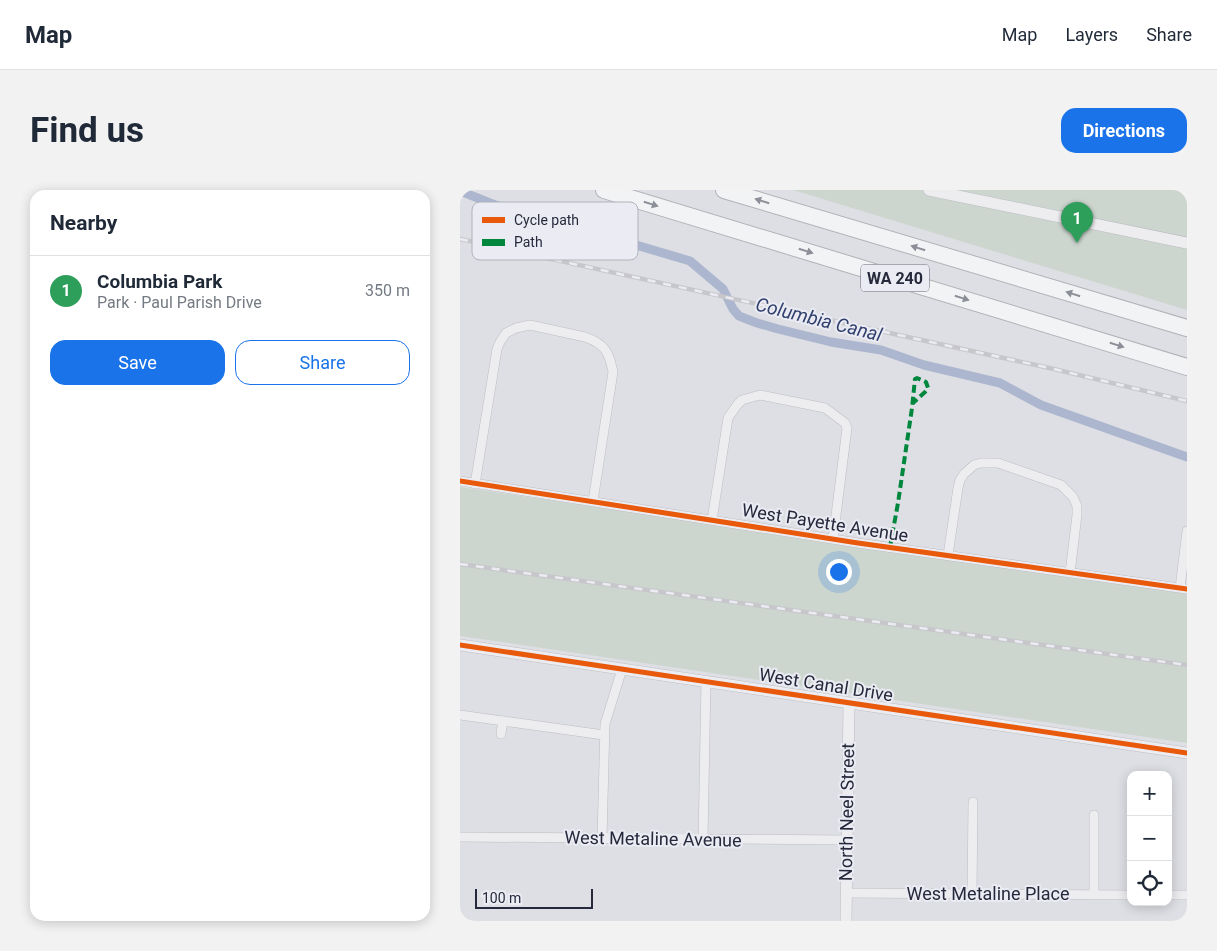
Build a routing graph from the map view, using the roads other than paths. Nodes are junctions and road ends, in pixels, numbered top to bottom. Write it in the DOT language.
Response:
graph roads {
  1 [pos="604,190"];
  2 [pos="724,190"];
  3 [pos="929,190"];
  4 [pos="1187,243"];
  5 [pos="1187,328"];
  6 [pos="1187,366"];
  7 [pos="460,482"];
  8 [pos="475,484"];
  9 [pos="593,501"];
  10 [pos="712,520"];
  11 [pos="1187,531"];
  12 [pos="833,539"];
  13 [pos="948,555"];
  14 [pos="1070,573"];
  15 [pos="1184,588"];
  16 [pos="460,645"];
  17 [pos="622,669"];
  18 [pos="706,681"];
  19 [pos="849,703"];
  20 [pos="460,715"];
  21 [pos="503,721"];
  22 [pos="501,734"];
  23 [pos="604,735"];
  24 [pos="1187,752"];
  25 [pos="973,802"];
  26 [pos="1094,815"];
  27 [pos="460,837"];
  28 [pos="602,838"];
  29 [pos="703,840"];
  30 [pos="846,840"];
  31 [pos="846,893"];
  32 [pos="972,894"];
  33 [pos="1094,894"];
  34 [pos="1127,894"];
  35 [pos="1172,895"];
  36 [pos="1187,895"];
  37 [pos="846,921"];
  1 -- 6 [label="highway, WA 240, one-way"];
  5 -- 2 [label="highway, WA 240, one-way"];
  3 -- 4 [label="street"];
  7 -- 8 [label="street, West Payette Avenue"];
  8 -- 9 [label="street, West Payette Avenue"];
  8 -- 9 [label="street"];
  9 -- 10 [label="street, West Payette Avenue"];
  10 -- 12 [label="street, West Payette Avenue"];
  10 -- 12 [label="street"];
  11 -- 15 [label="street"];
  12 -- 13 [label="street, West Payette Avenue"];
  13 -- 14 [label="street, West Payette Avenue"];
  13 -- 14 [label="street"];
  14 -- 15 [label="street, West Payette Avenue"];
  16 -- 17 [label="street, West Canal Drive"];
  17 -- 18 [label="street, West Canal Drive"];
  17 -- 23 [label="street"];
  18 -- 19 [label="street, West Canal Drive"];
  18 -- 29 [label="street"];
  19 -- 24 [label="street, West Canal Drive"];
  19 -- 30 [label="street, North Neel Street"];
  20 -- 21 [label="street"];
  21 -- 22 [label="street"];
  21 -- 23 [label="street"];
  23 -- 28 [label="street"];
  25 -- 32 [label="street"];
  26 -- 33 [label="street"];
  27 -- 28 [label="street, West Metaline Avenue"];
  28 -- 29 [label="street, West Metaline Avenue"];
  29 -- 30 [label="street, West Metaline Avenue"];
  30 -- 31 [label="street, North Neel Street"];
  31 -- 32 [label="street, West Metaline Place"];
  31 -- 37 [label="street, North Neel Street"];
  32 -- 33 [label="street, West Metaline Place"];
  33 -- 34 [label="street, West Metaline Place"];
  35 -- 36 [label="street"];
}
